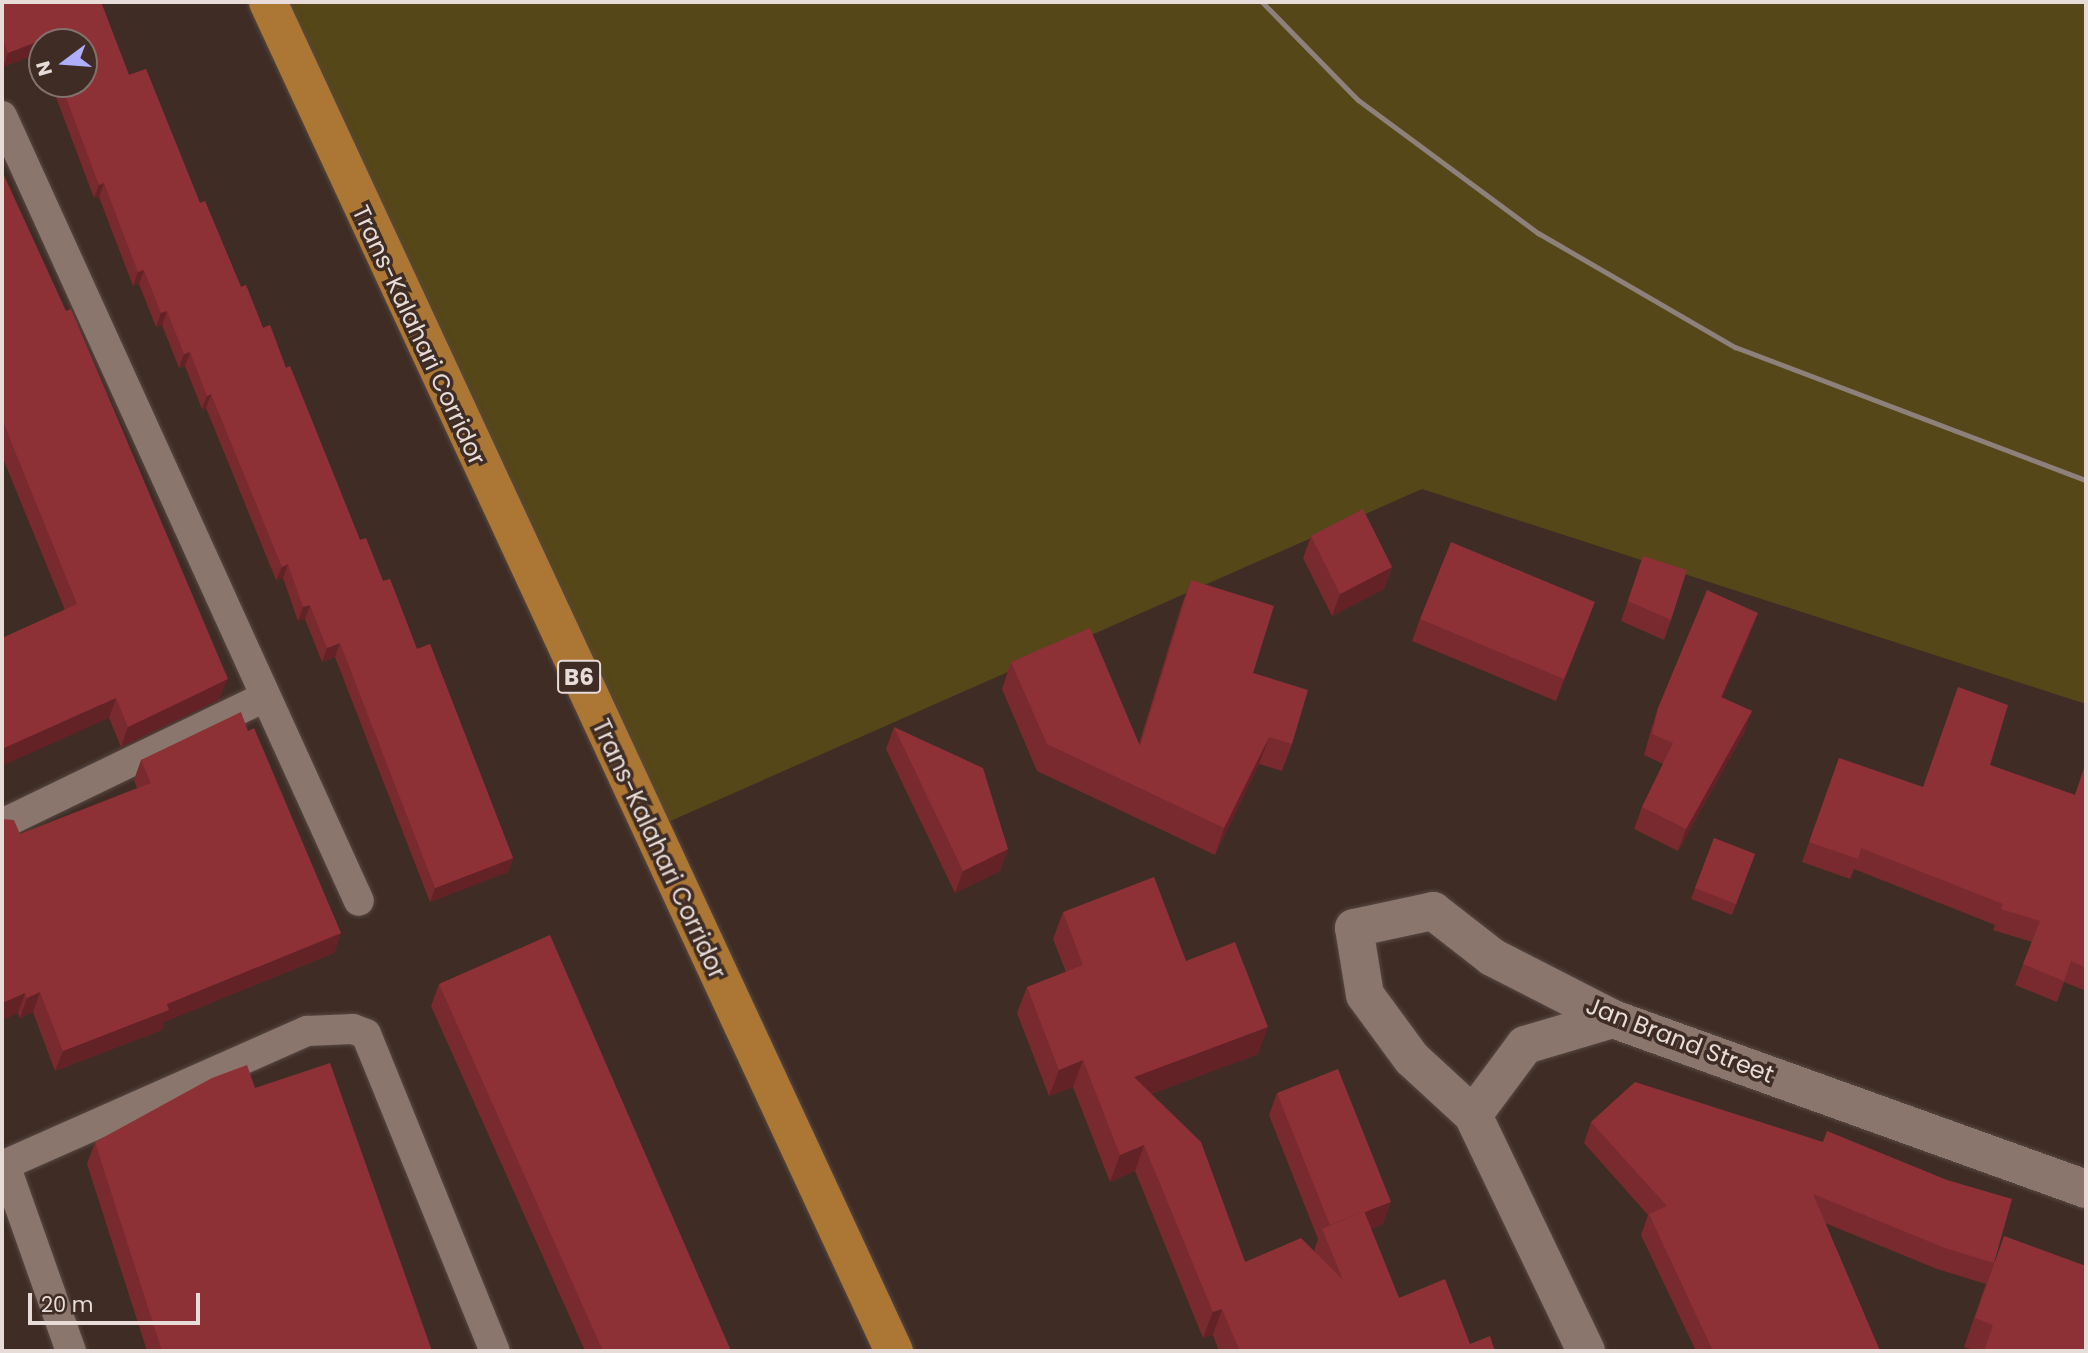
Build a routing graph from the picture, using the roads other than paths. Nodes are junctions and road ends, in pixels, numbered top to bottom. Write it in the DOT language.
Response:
graph roads {
  1 [pos="268,2"];
  2 [pos="2,116"];
  3 [pos="265,697"];
  4 [pos="2,824"];
  5 [pos="359,901"];
  6 [pos="1613,1019"];
  7 [pos="1473,1115"];
  8 [pos="3,1165"];
  9 [pos="2086,1189"];
  10 [pos="71,1351"];
  11 [pos="495,1351"];
  12 [pos="894,1351"];
  13 [pos="1586,1351"];
  1 -- 12 [label="highway, Trans-Kalahari Corridor / B6"];
  2 -- 3 [label="lane"];
  3 -- 4 [label="lane"];
  3 -- 5 [label="lane"];
  6 -- 7 [label="street"];
  6 -- 7 [label="street, Jan Brand Street"];
  6 -- 9 [label="street, Jan Brand Street"];
  7 -- 13 [label="street, Jan Brand Street"];
  8 -- 10 [label="lane"];
  8 -- 11 [label="lane"];
}
